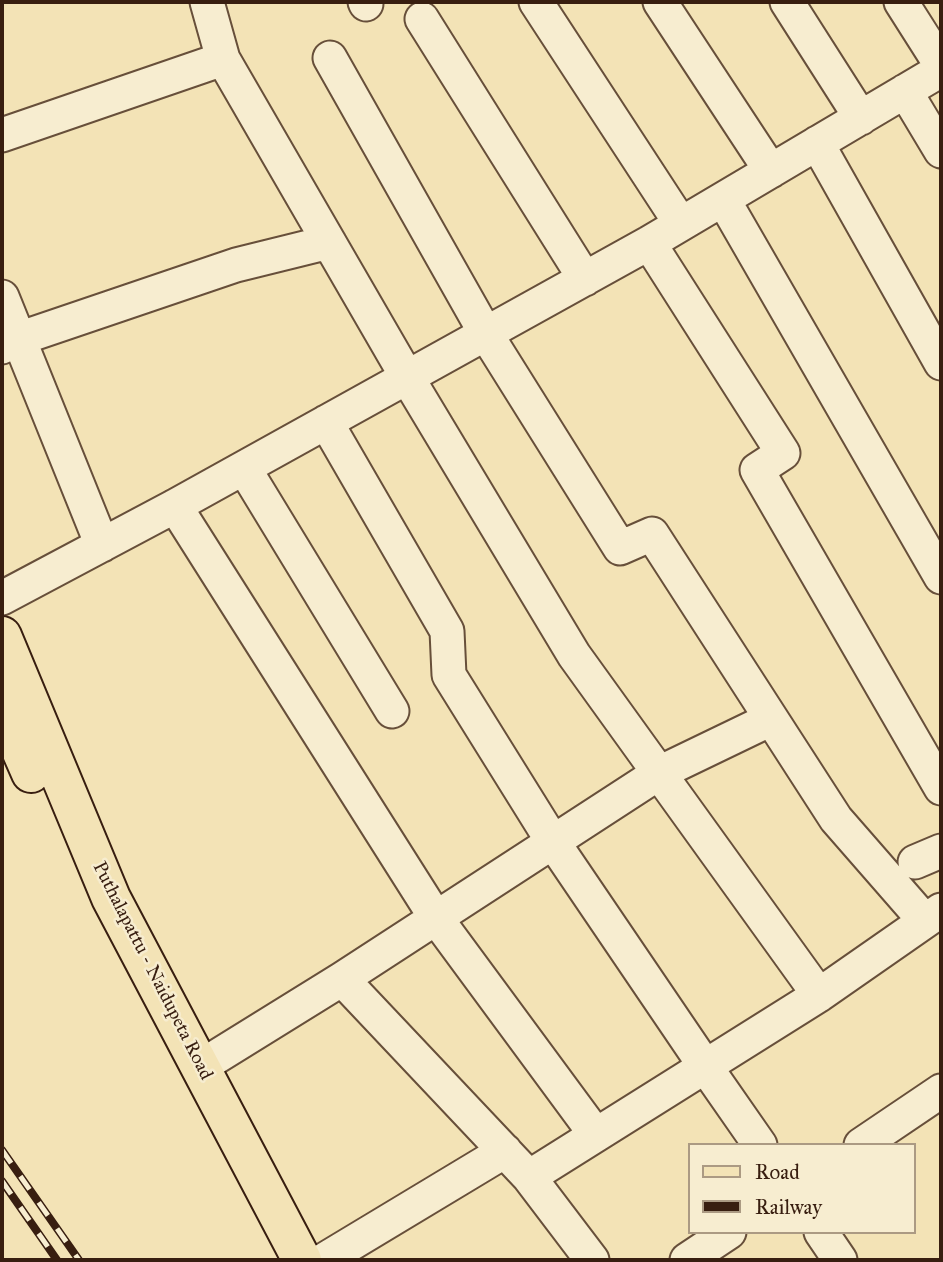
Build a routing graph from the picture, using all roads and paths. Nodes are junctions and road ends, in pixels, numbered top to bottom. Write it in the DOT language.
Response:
graph roads {
  1 [pos="207,2"];
  2 [pos="536,2"];
  3 [pos="660,2"];
  4 [pos="787,2"];
  5 [pos="901,2"];
  6 [pos="422,19"];
  7 [pos="330,58"];
  8 [pos="223,59"];
  9 [pos="941,68"];
  10 [pos="905,91"];
  11 [pos="861,118"];
  12 [pos="2,135"];
  13 [pos="817,143"];
  14 [pos="941,151"];
  15 [pos="771,171"];
  16 [pos="723,199"];
  17 [pos="681,224"];
  18 [pos="329,242"];
  19 [pos="649,243"];
  20 [pos="585,279"];
  21 [pos="2,297"];
  22 [pos="486,334"];
  23 [pos="10,343"];
  24 [pos="941,363"];
  25 [pos="407,377"];
  26 [pos="326,422"];
  27 [pos="243,468"];
  28 [pos="174,506"];
  29 [pos="102,545"];
  30 [pos="941,577"];
  31 [pos="2,598"];
  32 [pos="2,636"];
  33 [pos="2,707"];
  34 [pos="392,711"];
  35 [pos="771,719"];
  36 [pos="659,773"];
  37 [pos="941,788"];
  38 [pos="553,842"];
  39 [pos="933,916"];
  40 [pos="436,918"];
  41 [pos="342,979"];
  42 [pos="819,995"];
  43 [pos="705,1066"];
  44 [pos="200,1067"];
  45 [pos="941,1091"];
  46 [pos="596,1135"];
  47 [pos="759,1143"];
  48 [pos="864,1143"];
  49 [pos="505,1151"];
  50 [pos="530,1177"];
  51 [pos="726,1234"];
  52 [pos="822,1234"];
  53 [pos="274,1260"];
  54 [pos="302,1260"];
  55 [pos="324,1260"];
  56 [pos="592,1260"];
  57 [pos="687,1260"];
  58 [pos="840,1260"];
  1 -- 8 [label="street"];
  2 -- 17 [label="street"];
  3 -- 15 [label="street"];
  4 -- 11 [label="street"];
  5 -- 9 [label="street"];
  6 -- 20 [label="street"];
  7 -- 22 [label="street"];
  8 -- 12 [label="street"];
  8 -- 18 [label="street"];
  9 -- 10 [label="street"];
  10 -- 11 [label="street"];
  10 -- 14 [label="street"];
  11 -- 13 [label="street"];
  13 -- 15 [label="street"];
  13 -- 24 [label="street"];
  15 -- 16 [label="street"];
  16 -- 17 [label="street"];
  16 -- 30 [label="street"];
  17 -- 19 [label="street"];
  18 -- 23 [label="street"];
  18 -- 25 [label="street"];
  19 -- 20 [label="street"];
  19 -- 37 [label="street"];
  20 -- 22 [label="street"];
  21 -- 23 [label="street"];
  22 -- 25 [label="street"];
  22 -- 35 [label="street"];
  23 -- 29 [label="street"];
  25 -- 26 [label="street"];
  25 -- 36 [label="street"];
  26 -- 27 [label="street"];
  26 -- 38 [label="street"];
  27 -- 28 [label="street"];
  27 -- 34 [label="street"];
  28 -- 29 [label="street"];
  28 -- 40 [label="street"];
  29 -- 31 [label="street"];
  32 -- 44 [label="main road, Puthalapattu - Naidupeta Road"];
  33 -- 53 [label="main road, Puthalapattu - Naidupeta Road"];
  35 -- 36 [label="street"];
  35 -- 39 [label="street"];
  36 -- 38 [label="street"];
  36 -- 42 [label="street"];
  38 -- 40 [label="street"];
  38 -- 43 [label="street"];
  39 -- 42 [label="street"];
  40 -- 41 [label="street"];
  40 -- 46 [label="street"];
  41 -- 44 [label="street"];
  41 -- 49 [label="street"];
  42 -- 43 [label="street"];
  43 -- 46 [label="street"];
  43 -- 47 [label="street"];
  44 -- 54 [label="main road, Puthalapattu - Naidupeta Road"];
  45 -- 48 [label="street"];
  46 -- 50 [label="street"];
  49 -- 50 [label="street"];
  49 -- 55 [label="street"];
  50 -- 56 [label="street"];
  51 -- 57 [label="street"];
  52 -- 58 [label="street"];
}
